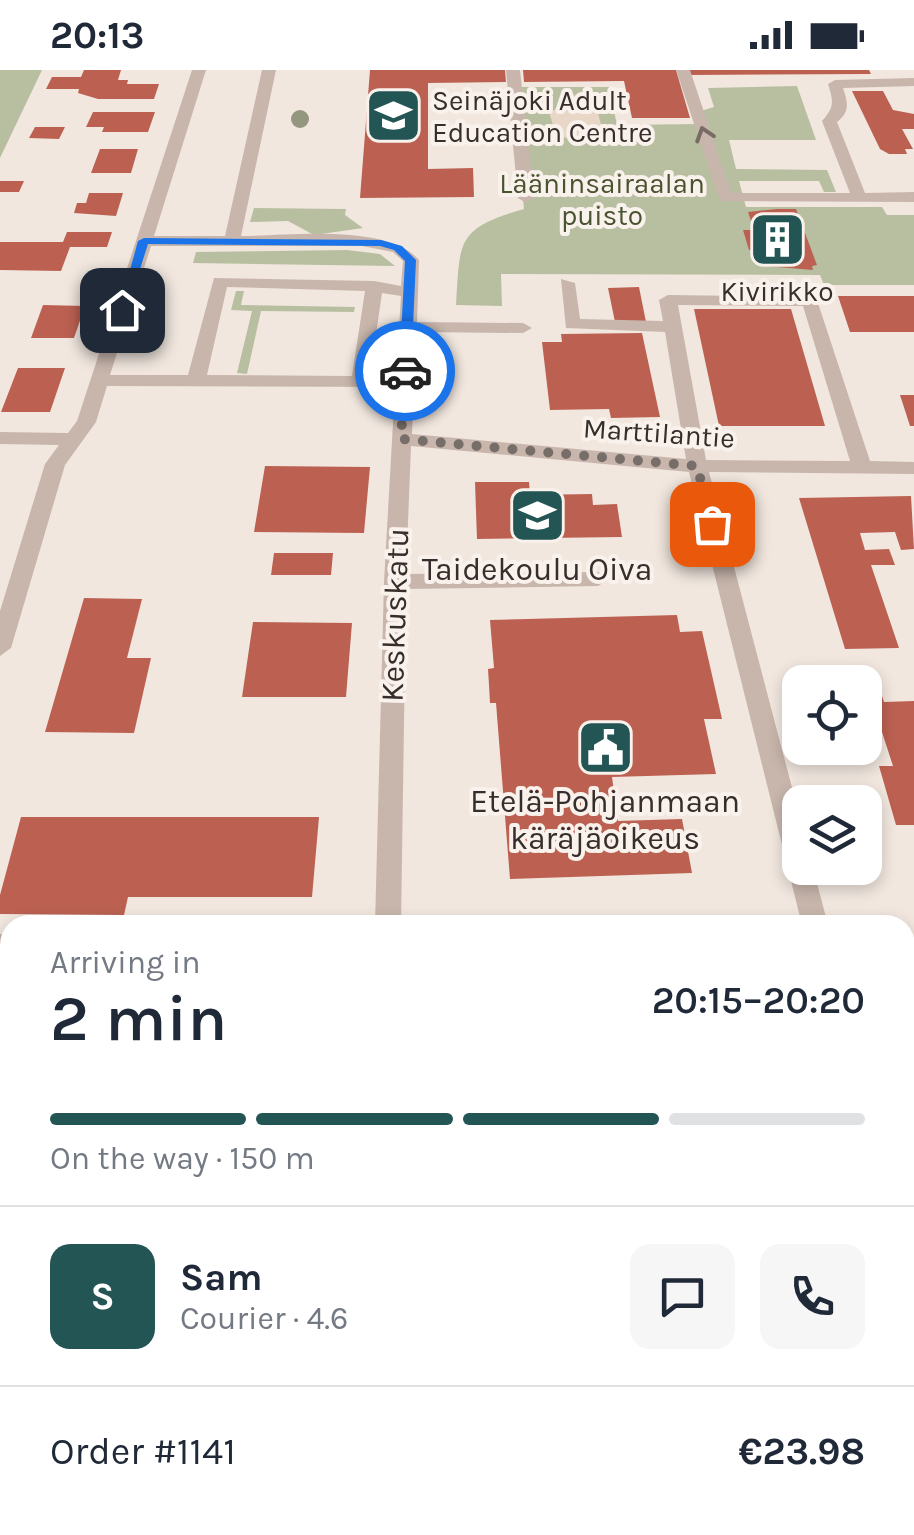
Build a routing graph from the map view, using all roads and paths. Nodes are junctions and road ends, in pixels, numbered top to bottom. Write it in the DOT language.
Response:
graph roads {
  1 [pos="199,70"];
  2 [pos="269,70"];
  3 [pos="513,70"];
  4 [pos="684,70"];
  5 [pos="908,70"];
  6 [pos="914,81"];
  7 [pos="859,197"];
  8 [pos="914,197"];
  9 [pos="526,198"];
  10 [pos="144,241"];
  11 [pos="232,241"];
  12 [pos="567,283"];
  13 [pos="374,286"];
  14 [pos="410,309"];
  15 [pos="673,327"];
  16 [pos="522,328"];
  17 [pos="100,380"];
  18 [pos="196,381"];
  19 [pos="360,382"];
  20 [pos="404,382"];
  21 [pos="0,438"];
  22 [pos="73,438"];
  23 [pos="401,439"];
  24 [pos="697,466"];
  25 [pos="862,468"];
  26 [pos="914,468"];
  27 [pos="598,578"];
  28 [pos="395,582"];
  29 [pos="0,648"];
  30 [pos="388,915"];
  31 [pos="812,915"];
  1 -- 10 [label="street"];
  2 -- 11 [label="street"];
  3 -- 9 [label="street"];
  7 -- 4 [label="street, one-way"];
  5 -- 6 [label="street"];
  6 -- 7 [label="street"];
  7 -- 8 [label="street"];
  10 -- 11 [label="street"];
  10 -- 17 [label="street"];
  11 -- 14 [label="street, Keskuskatu"];
  12 -- 15 [label="street"];
  13 -- 14 [label="street"];
  13 -- 18 [label="street"];
  13 -- 19 [label="street"];
  14 -- 16 [label="street"];
  14 -- 20 [label="street, Keskuskatu"];
  15 -- 24 [label="street"];
  15 -- 25 [label="street"];
  17 -- 18 [label="street"];
  17 -- 22 [label="street"];
  18 -- 19 [label="street"];
  19 -- 20 [label="street"];
  20 -- 23 [label="street, Keskuskatu"];
  21 -- 22 [label="street"];
  22 -- 29 [label="street"];
  23 -- 24 [label="street, Marttilantie"];
  23 -- 28 [label="street, Keskuskatu"];
  24 -- 25 [label="street, Marttilantie"];
  24 -- 31 [label="street"];
  25 -- 26 [label="street, Marttilantie"];
  27 -- 28 [label="street"];
  28 -- 30 [label="street, Keskuskatu"];
}
